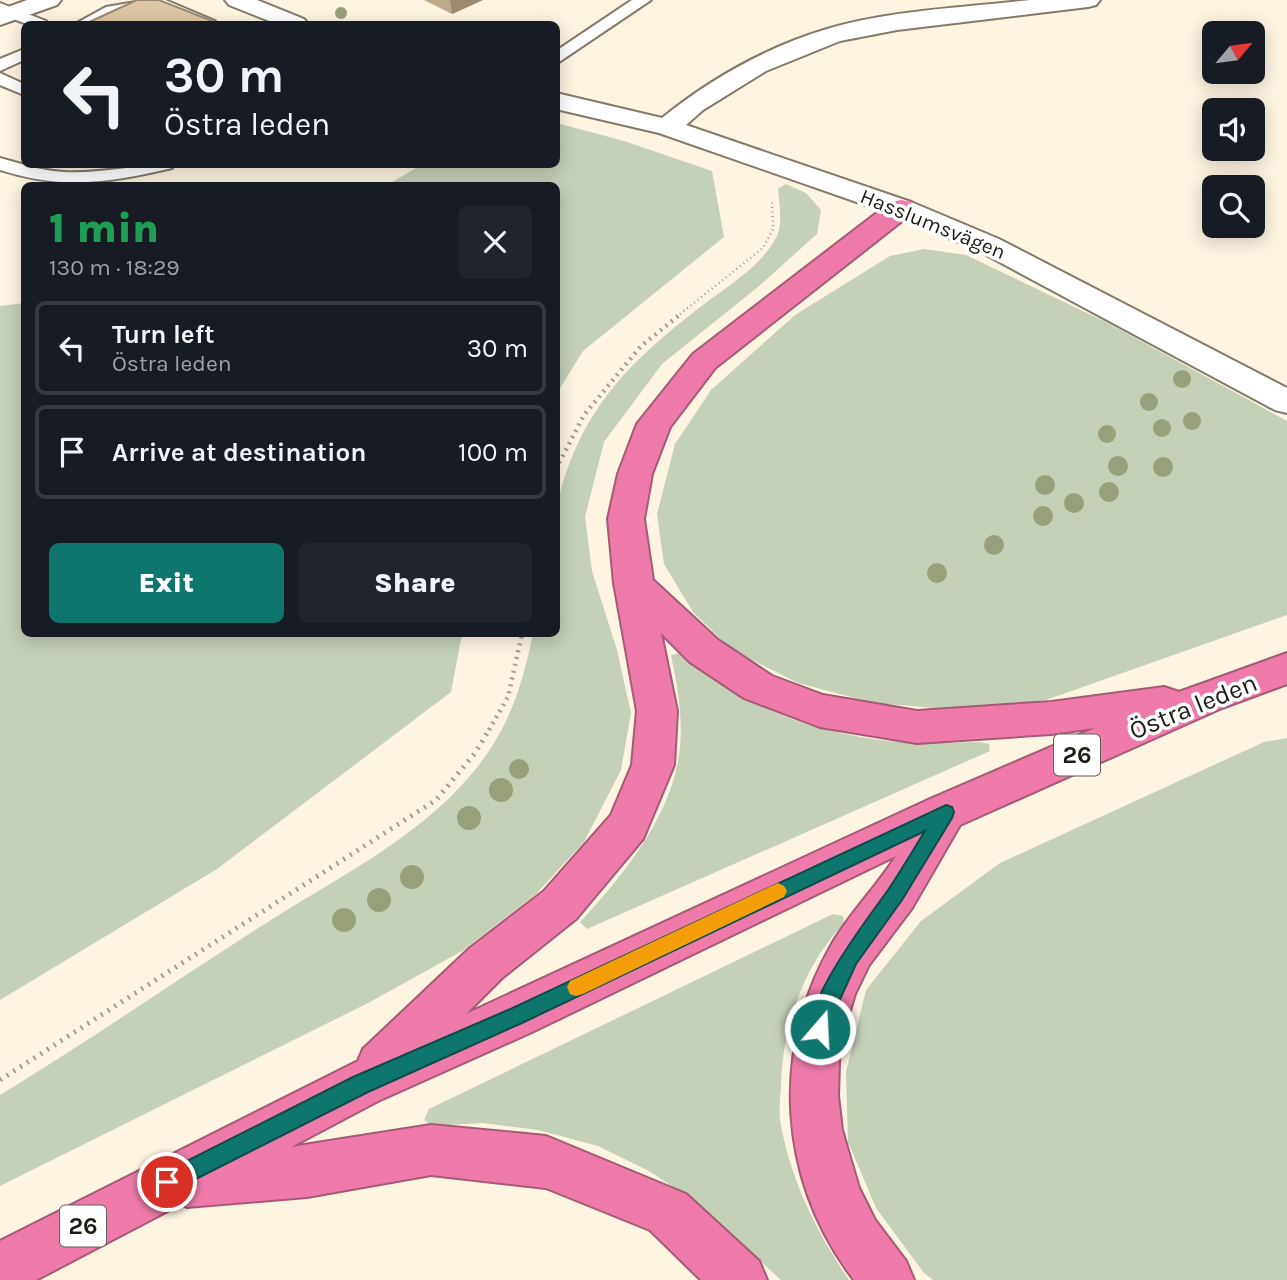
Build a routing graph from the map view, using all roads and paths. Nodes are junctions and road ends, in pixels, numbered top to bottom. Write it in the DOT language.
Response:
graph roads {
  1 [pos="49,0"];
  2 [pos="643,0"];
  3 [pos="1088,0"];
  4 [pos="243,1"];
  5 [pos="197,4"];
  6 [pos="180,12"];
  7 [pos="5,13"];
  8 [pos="30,21"];
  9 [pos="89,21"];
  10 [pos="202,21"];
  11 [pos="289,21"];
  12 [pos="21,56"];
  13 [pos="560,56"];
  14 [pos="0,66"];
  15 [pos="0,78"];
  16 [pos="21,88"];
  17 [pos="560,102"];
  18 [pos="667,127"];
  19 [pos="0,164"];
  20 [pos="149,168"];
  21 [pos="772,195"];
  22 [pos="901,208"];
  23 [pos="1287,402"];
  24 [pos="560,461"];
  25 [pos="633,583"];
  26 [pos="521,637"];
  27 [pos="1287,668"];
  28 [pos="1208,697"];
  29 [pos="946,812"];
  30 [pos="0,1080"];
  31 [pos="360,1084"];
  32 [pos="167,1182"];
  33 [pos="0,1270"];
  34 [pos="740,1280"];
  35 [pos="887,1280"];
  1 -- 7 [label="street"];
  2 -- 13 [label="lane"];
  3 -- 18 [label="street"];
  4 -- 11 [label="street"];
  5 -- 6 [label="lane"];
  6 -- 9 [label="lane"];
  6 -- 10 [label="lane"];
  7 -- 8 [label="lane"];
  12 -- 14 [label="lane"];
  15 -- 16 [label="lane"];
  17 -- 18 [label="street, Hasslumsvägen"];
  18 -- 22 [label="street, Hasslumsvägen"];
  19 -- 20 [label="lane"];
  21 -- 24 [label="path"];
  22 -- 23 [label="street, Hasslumsvägen"];
  22 -- 25 [label="highway"];
  25 -- 28 [label="highway"];
  25 -- 31 [label="highway"];
  26 -- 30 [label="path"];
  27 -- 28 [label="highway, Östra leden / 26"];
  28 -- 29 [label="highway, Östra leden / 26"];
  29 -- 31 [label="highway, Östra leden / 26"];
  29 -- 35 [label="highway"];
  31 -- 32 [label="highway, Östra leden / 26"];
  32 -- 33 [label="highway, Östra leden / 26"];
  32 -- 34 [label="highway"];
}
